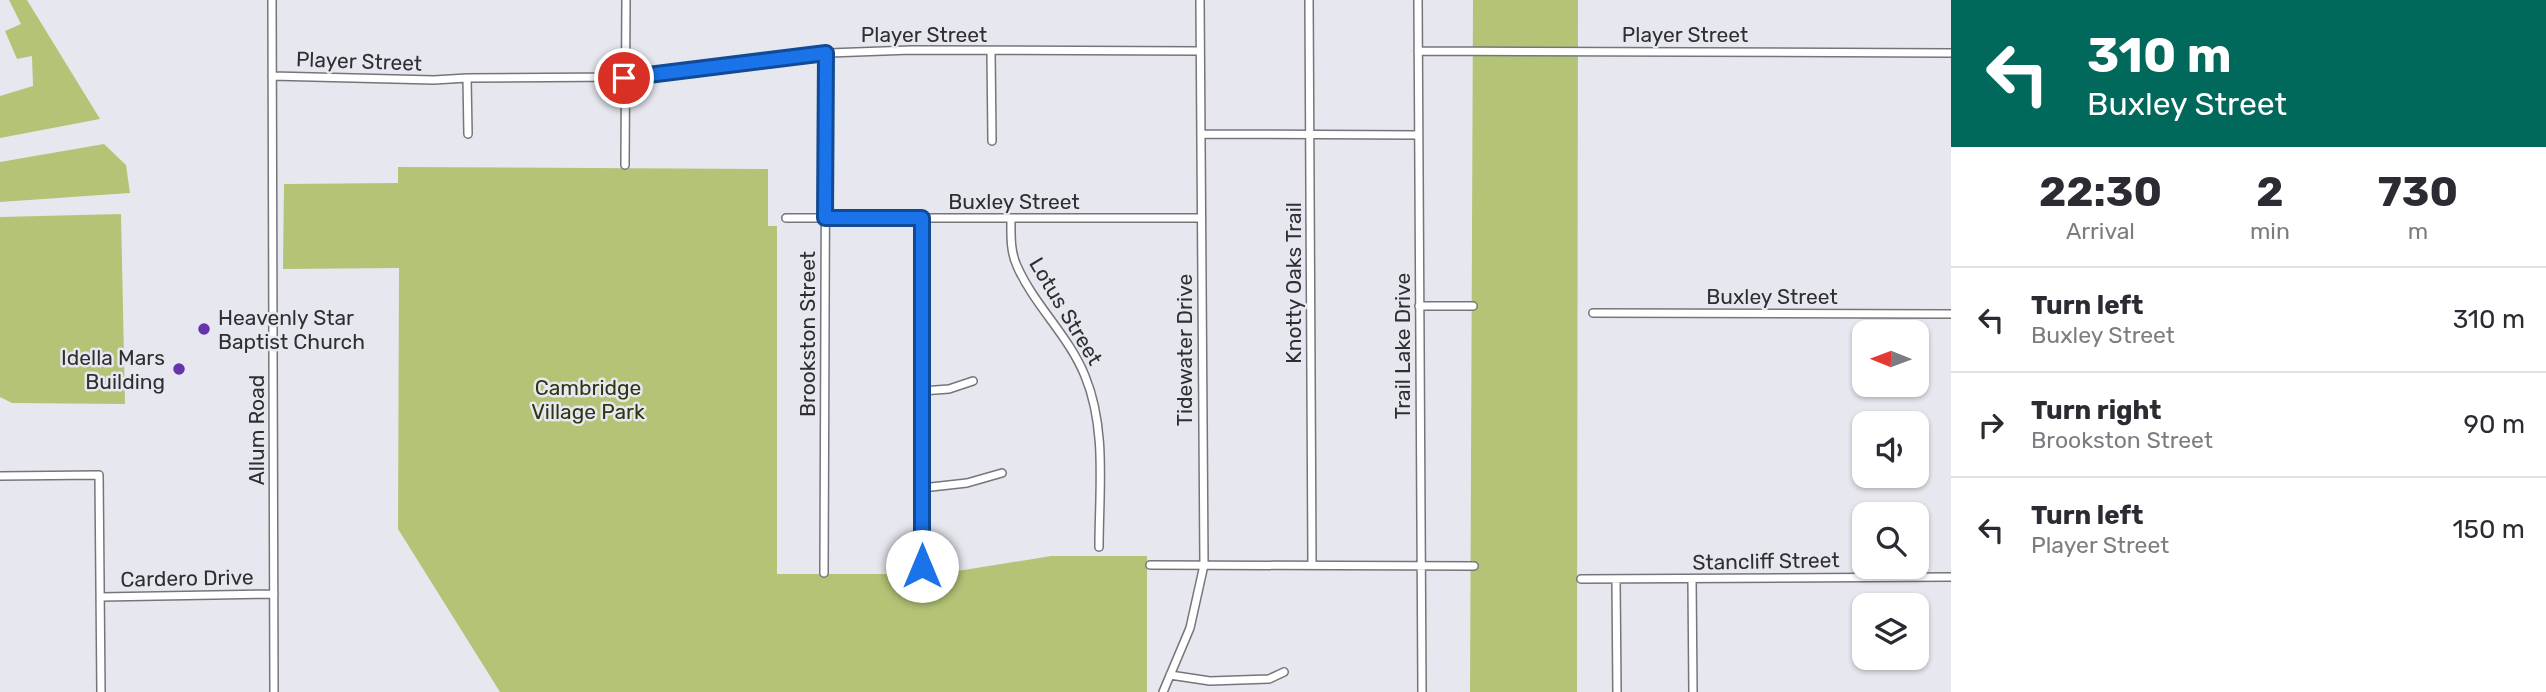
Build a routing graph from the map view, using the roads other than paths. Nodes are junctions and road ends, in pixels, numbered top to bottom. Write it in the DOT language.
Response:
graph roads {
  1 [pos="272,0"];
  2 [pos="626,0"];
  3 [pos="1200,0"];
  4 [pos="1309,0"];
  5 [pos="1418,0"];
  6 [pos="991,51"];
  7 [pos="1199,51"];
  8 [pos="1418,51"];
  9 [pos="826,53"];
  10 [pos="1951,53"];
  11 [pos="272,76"];
  12 [pos="467,78"];
  13 [pos="624,78"];
  14 [pos="468,134"];
  15 [pos="1201,134"];
  16 [pos="1310,135"];
  17 [pos="1418,135"];
  18 [pos="992,141"];
  19 [pos="625,165"];
  20 [pos="786,218"];
  21 [pos="825,218"];
  22 [pos="922,218"];
  23 [pos="1011,218"];
  24 [pos="1201,218"];
  25 [pos="1419,306"];
  26 [pos="1473,306"];
  27 [pos="1593,313"];
  28 [pos="1951,314"];
  29 [pos="973,381"];
  30 [pos="922,391"];
  31 [pos="1002,473"];
  32 [pos="0,475"];
  33 [pos="922,488"];
  34 [pos="1099,547"];
  35 [pos="1150,565"];
  36 [pos="1204,565"];
  37 [pos="1312,565"];
  38 [pos="922,566"];
  39 [pos="1421,566"];
  40 [pos="1474,566"];
  41 [pos="824,573"];
  42 [pos="1951,576"];
  43 [pos="1581,579"];
  44 [pos="1616,579"];
  45 [pos="1692,579"];
  46 [pos="274,594"];
  47 [pos="101,597"];
  48 [pos="1284,672"];
  49 [pos="1170,675"];
  50 [pos="101,692"];
  51 [pos="274,692"];
  52 [pos="1163,692"];
  53 [pos="1422,692"];
  54 [pos="1617,692"];
  55 [pos="1692,692"];
  1 -- 11 [label="street, Allum Road"];
  2 -- 13 [label="street"];
  3 -- 7 [label="street, Tidewater Drive"];
  4 -- 16 [label="street, Knotty Oaks Trail"];
  5 -- 8 [label="street, Trail Lake Drive"];
  6 -- 7 [label="street, Player Street"];
  6 -- 9 [label="street, Player Street"];
  6 -- 18 [label="street"];
  7 -- 15 [label="street, Tidewater Drive"];
  8 -- 10 [label="street, Player Street"];
  8 -- 17 [label="street, Trail Lake Drive"];
  9 -- 13 [label="street, Player Street"];
  9 -- 21 [label="street, Brookston Street"];
  11 -- 12 [label="street, Player Street"];
  11 -- 46 [label="street, Allum Road"];
  12 -- 13 [label="street, Player Street"];
  12 -- 14 [label="street"];
  13 -- 19 [label="street"];
  15 -- 16 [label="street"];
  15 -- 24 [label="street, Tidewater Drive"];
  16 -- 17 [label="street"];
  16 -- 37 [label="street, Knotty Oaks Trail"];
  17 -- 25 [label="street, Trail Lake Drive"];
  20 -- 21 [label="street, Buxley Street"];
  21 -- 22 [label="street, Buxley Street"];
  21 -- 41 [label="street, Brookston Street"];
  22 -- 23 [label="street, Buxley Street"];
  22 -- 30 [label="street"];
  23 -- 24 [label="street, Buxley Street"];
  23 -- 34 [label="street, Lotus Street"];
  24 -- 36 [label="street, Tidewater Drive"];
  25 -- 26 [label="street"];
  25 -- 39 [label="street, Trail Lake Drive"];
  27 -- 28 [label="street, Buxley Street"];
  29 -- 30 [label="street"];
  30 -- 33 [label="street"];
  31 -- 33 [label="street"];
  32 -- 47 [label="street"];
  33 -- 38 [label="street"];
  35 -- 36 [label="street"];
  36 -- 37 [label="street"];
  36 -- 49 [label="street, Tidewater Drive"];
  37 -- 39 [label="street"];
  39 -- 40 [label="street"];
  39 -- 53 [label="street, Trail Lake Drive"];
  42 -- 45 [label="street, Stancliff Street"];
  43 -- 44 [label="street, Stancliff Street"];
  44 -- 45 [label="street, Stancliff Street"];
  44 -- 54 [label="street"];
  45 -- 55 [label="street"];
  46 -- 47 [label="street, Cardero Drive"];
  46 -- 51 [label="street, Allum Road"];
  47 -- 50 [label="street"];
  48 -- 49 [label="street"];
  49 -- 52 [label="street, Tidewater Drive"];
}
